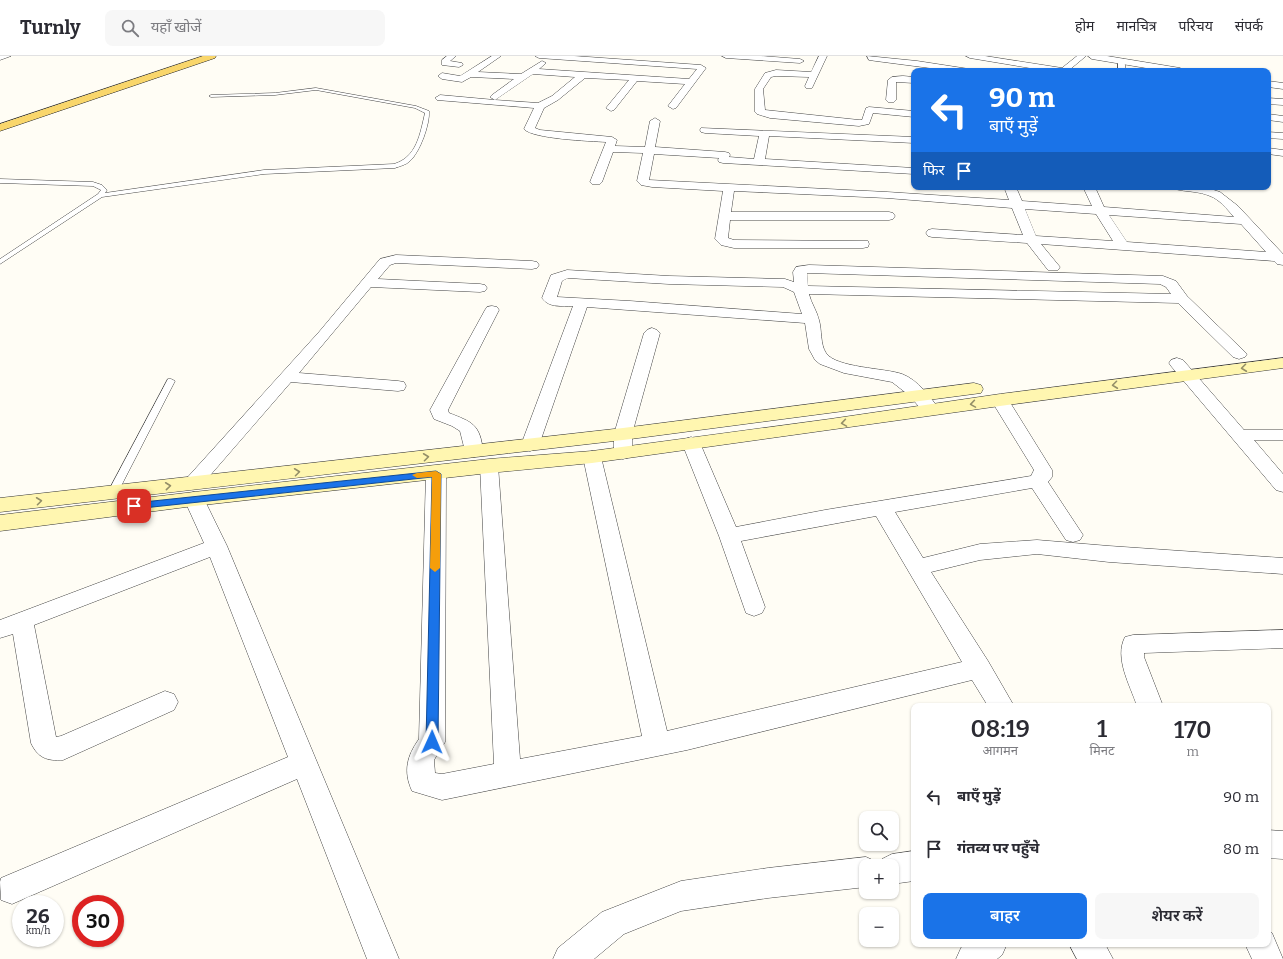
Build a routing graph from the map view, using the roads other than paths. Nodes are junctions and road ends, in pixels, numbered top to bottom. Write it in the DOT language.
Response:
graph roads {
  1 [pos="7,56"];
  2 [pos="212,56"];
  3 [pos="452,56"];
  4 [pos="497,56"];
  5 [pos="539,56"];
  6 [pos="552,56"];
  7 [pos="726,56"];
  8 [pos="871,56"];
  9 [pos="970,56"];
  10 [pos="1080,56"];
  11 [pos="1092,56"];
  12 [pos="0,58"];
  13 [pos="821,59"];
  14 [pos="1121,61"];
  15 [pos="459,65"];
  16 [pos="479,67"];
  17 [pos="950,68"];
  18 [pos="1045,68"];
  19 [pos="1067,68"];
  20 [pos="1122,68"];
  21 [pos="1159,68"];
  22 [pos="531,70"];
  23 [pos="583,75"];
  24 [pos="814,75"];
  25 [pos="466,76"];
  26 [pos="522,78"];
  27 [pos="635,78"];
  28 [pos="911,79"];
  29 [pos="692,82"];
  30 [pos="1271,84"];
  31 [pos="809,86"];
  32 [pos="1283,86"];
  33 [pos="211,96"];
  34 [pos="495,97"];
  35 [pos="891,100"];
  36 [pos="1271,101"];
  37 [pos="1283,102"];
  38 [pos="540,106"];
  39 [pos="672,106"];
  40 [pos="611,108"];
  41 [pos="859,109"];
  42 [pos="875,110"];
  43 [pos="911,114"];
  44 [pos="1271,117"];
  45 [pos="1283,119"];
  46 [pos="656,121"];
  47 [pos="0,128"];
  48 [pos="705,130"];
  49 [pos="765,134"];
  50 [pos="1271,134"];
  51 [pos="1283,136"];
  52 [pos="911,140"];
  53 [pos="609,149"];
  54 [pos="649,150"];
  55 [pos="1271,151"];
  56 [pos="1283,153"];
  57 [pos="759,162"];
  58 [pos="911,171"];
  59 [pos="0,181"];
  60 [pos="596,182"];
  61 [pos="729,188"];
  62 [pos="1011,190"];
  63 [pos="1091,190"];
  64 [pos="1203,190"];
  65 [pos="100,195"];
  66 [pos="1017,205"];
  67 [pos="1100,211"];
  68 [pos="724,216"];
  69 [pos="889,216"];
  70 [pos="1245,221"];
  71 [pos="932,234"];
  72 [pos="1031,239"];
  73 [pos="863,244"];
  74 [pos="1123,246"];
  75 [pos="1280,260"];
  76 [pos="0,262"];
  77 [pos="532,265"];
  78 [pos="1053,267"];
  79 [pos="368,283"];
  80 [pos="480,288"];
  81 [pos="801,290"];
  82 [pos="1182,299"];
  83 [pos="582,302"];
  84 [pos="492,310"];
  85 [pos="811,319"];
  86 [pos="652,333"];
  87 [pos="1283,349"];
  88 [pos="1239,354"];
  89 [pos="1283,363"];
  90 [pos="1182,369"];
  91 [pos="287,377"];
  92 [pos="171,381"];
  93 [pos="398,386"];
  94 [pos="1000,400"];
  95 [pos="926,403"];
  96 [pos="1283,434"];
  97 [pos="1239,435"];
  98 [pos="623,443"];
  99 [pos="691,443"];
  100 [pos="530,445"];
  101 [pos="592,457"];
  102 [pos="482,459"];
  103 [pos="436,474"];
  104 [pos="1037,481"];
  105 [pos="1283,486"];
  106 [pos="194,491"];
  107 [pos="113,492"];
  108 [pos="0,505"];
  109 [pos="882,508"];
  110 [pos="0,523"];
  111 [pos="729,536"];
  112 [pos="1073,536"];
  113 [pos="216,546"];
  114 [pos="1283,566"];
  115 [pos="918,568"];
  116 [pos="754,607"];
  117 [pos="11,624"];
  118 [pos="1283,639"];
  119 [pos="979,668"];
  120 [pos="165,702"];
  121 [pos="1000,703"];
  122 [pos="1149,703"];
  123 [pos="658,745"];
  124 [pos="304,763"];
  125 [pos="508,774"];
  126 [pos="1271,844"];
  127 [pos="1283,845"];
  128 [pos="911,866"];
  129 [pos="899,868"];
  130 [pos="859,873"];
  131 [pos="12,889"];
  132 [pos="987,947"];
  133 [pos="1087,947"];
  134 [pos="1262,947"];
  135 [pos="383,959"];
  136 [pos="569,959"];
  137 [pos="972,959"];
  138 [pos="1097,959"];
  139 [pos="1268,959"];
  1 -- 12 [label="street"];
  2 -- 47 [label="main road"];
  3 -- 15 [label="street"];
  4 -- 16 [label="street"];
  5 -- 6 [label="street"];
  6 -- 22 [label="street"];
  6 -- 29 [label="street"];
  7 -- 13 [label="street"];
  8 -- 17 [label="street"];
  9 -- 18 [label="street"];
  10 -- 14 [label="street"];
  10 -- 19 [label="street"];
  11 -- 14 [label="street"];
  13 -- 24 [label="street"];
  14 -- 20 [label="street"];
  14 -- 21 [label="street"];
  15 -- 16 [label="street"];
  15 -- 25 [label="street"];
  16 -- 25 [label="street"];
  22 -- 23 [label="street"];
  22 -- 26 [label="street"];
  23 -- 27 [label="street"];
  23 -- 38 [label="street"];
  24 -- 31 [label="street"];
  24 -- 42 [label="street"];
  25 -- 26 [label="street"];
  25 -- 38 [label="street"];
  26 -- 34 [label="street"];
  27 -- 29 [label="street"];
  27 -- 40 [label="street"];
  28 -- 35 [label="street"];
  29 -- 39 [label="street"];
  30 -- 32 [label="street"];
  33 -- 65 [label="lane"];
  36 -- 37 [label="street"];
  38 -- 53 [label="street"];
  41 -- 42 [label="street"];
  42 -- 43 [label="street"];
  44 -- 45 [label="street"];
  46 -- 54 [label="street"];
  48 -- 49 [label="street"];
  49 -- 52 [label="street"];
  49 -- 57 [label="street"];
  50 -- 51 [label="street"];
  53 -- 54 [label="street"];
  53 -- 60 [label="street"];
  54 -- 57 [label="street"];
  54 -- 61 [label="street"];
  55 -- 56 [label="street"];
  57 -- 58 [label="street"];
  59 -- 65 [label="lane"];
  61 -- 66 [label="street"];
  61 -- 68 [label="street"];
  62 -- 66 [label="street"];
  63 -- 67 [label="street"];
  64 -- 70 [label="street"];
  65 -- 76 [label="lane"];
  66 -- 67 [label="street"];
  66 -- 72 [label="street"];
  67 -- 70 [label="street"];
  67 -- 74 [label="street"];
  68 -- 69 [label="street"];
  68 -- 73 [label="street"];
  70 -- 75 [label="street"];
  71 -- 72 [label="street"];
  72 -- 74 [label="street"];
  72 -- 78 [label="street"];
  74 -- 75 [label="street"];
  77 -- 79 [label="street"];
  79 -- 80 [label="street"];
  79 -- 91 [label="street"];
  81 -- 82 [label="street"];
  81 -- 82 [label="street"];
  81 -- 83 [label="street"];
  81 -- 85 [label="street"];
  82 -- 88 [label="street"];
  83 -- 85 [label="street"];
  83 -- 100 [label="street"];
  84 -- 102 [label="street"];
  85 -- 95 [label="street"];
  86 -- 98 [label="street"];
  87 -- 88 [label="main road"];
  88 -- 90 [label="main road"];
  89 -- 90 [label="main road, one-way"];
  90 -- 94 [label="main road, one-way"];
  90 -- 95 [label="main road"];
  90 -- 97 [label="street"];
  91 -- 93 [label="street"];
  91 -- 106 [label="street"];
  92 -- 107 [label="lane"];
  94 -- 95 [label="main road, one-way"];
  94 -- 104 [label="street"];
  95 -- 98 [label="main road"];
  95 -- 99 [label="main road, one-way"];
  96 -- 97 [label="street"];
  97 -- 105 [label="street"];
  98 -- 99 [label="main road"];
  98 -- 100 [label="main road"];
  98 -- 101 [label="main road"];
  99 -- 111 [label="street"];
  100 -- 102 [label="main road"];
  101 -- 102 [label="main road"];
  101 -- 123 [label="street"];
  102 -- 103 [label="main road"];
  106 -- 102 [label="main road, one-way"];
  102 -- 125 [label="street"];
  103 -- 106 [label="main road"];
  103 -- 125 [label="street"];
  104 -- 109 [label="street"];
  104 -- 112 [label="street"];
  107 -- 106 [label="main road, one-way"];
  106 -- 110 [label="main road"];
  106 -- 113 [label="street"];
  108 -- 107 [label="main road, one-way"];
  109 -- 111 [label="street"];
  109 -- 115 [label="street"];
  111 -- 116 [label="street"];
  113 -- 117 [label="street"];
  113 -- 124 [label="street"];
  114 -- 115 [label="street"];
  115 -- 119 [label="street"];
  117 -- 120 [label="street"];
  118 -- 122 [label="street"];
  119 -- 121 [label="street"];
  119 -- 123 [label="street"];
  123 -- 125 [label="street"];
  124 -- 131 [label="street"];
  124 -- 135 [label="street"];
  126 -- 127 [label="street"];
  128 -- 129 [label="street"];
  130 -- 136 [label="street"];
  132 -- 137 [label="street"];
  133 -- 138 [label="street"];
  134 -- 139 [label="street"];
}
